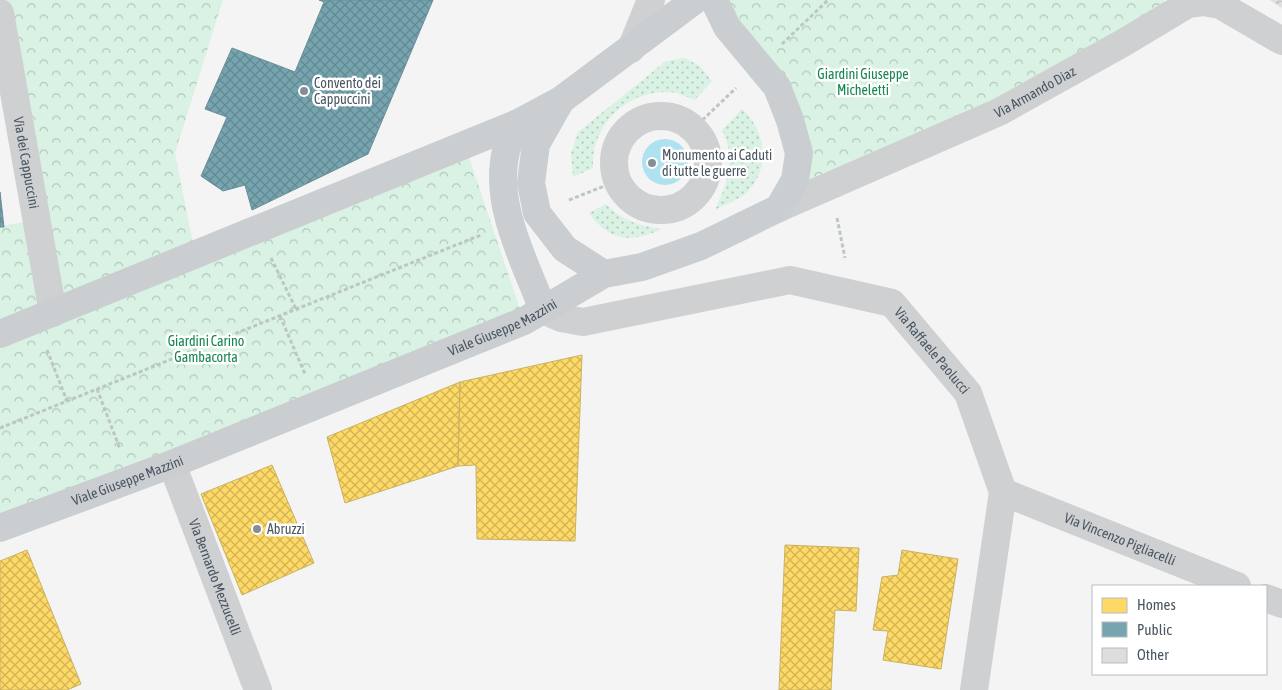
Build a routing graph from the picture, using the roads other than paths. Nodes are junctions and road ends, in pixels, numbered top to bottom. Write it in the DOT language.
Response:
graph roads {
  1 [pos="651,0"];
  2 [pos="714,0"];
  3 [pos="688,5"];
  4 [pos="0,13"];
  5 [pos="1282,41"];
  6 [pos="739,44"];
  7 [pos="631,49"];
  8 [pos="561,100"];
  9 [pos="518,123"];
  10 [pos="693,129"];
  11 [pos="779,208"];
  12 [pos="604,274"];
  13 [pos="544,310"];
  14 [pos="44,316"];
  15 [pos="0,334"];
  16 [pos="172,464"];
  17 [pos="1003,492"];
  18 [pos="0,528"];
  19 [pos="1235,585"];
  20 [pos="1267,598"];
  21 [pos="1282,604"];
  22 [pos="258,690"];
  23 [pos="974,690"];
  1 -- 7 [label="street"];
  2 -- 6 [label="main road"];
  3 -- 6 [label="main road"];
  3 -- 7 [label="main road"];
  4 -- 14 [label="street, Via dei Cappuccini"];
  5 -- 11 [label="street, Via Armando Diaz"];
  6 -- 11 [label="main road"];
  7 -- 8 [label="main road"];
  8 -- 9 [label="main road"];
  8 -- 12 [label="main road"];
  9 -- 13 [label="main road"];
  9 -- 14 [label="main road"];
  10 -- 10 [label="street"];
  11 -- 12 [label="main road, Viale Giuseppe Mazzini"];
  12 -- 13 [label="main road, Viale Giuseppe Mazzini"];
  13 -- 16 [label="main road, Viale Giuseppe Mazzini"];
  13 -- 17 [label="street, Via Raffaele Paolucci"];
  14 -- 15 [label="main road"];
  16 -- 18 [label="main road, Viale Giuseppe Mazzini"];
  16 -- 22 [label="street, Via Bernardo Mezzucelli"];
  17 -- 19 [label="street, Via Vincenzo Pigliacelli"];
  17 -- 23 [label="street, Via Raffaele Paolucci"];
  20 -- 21 [label="street"];
}
